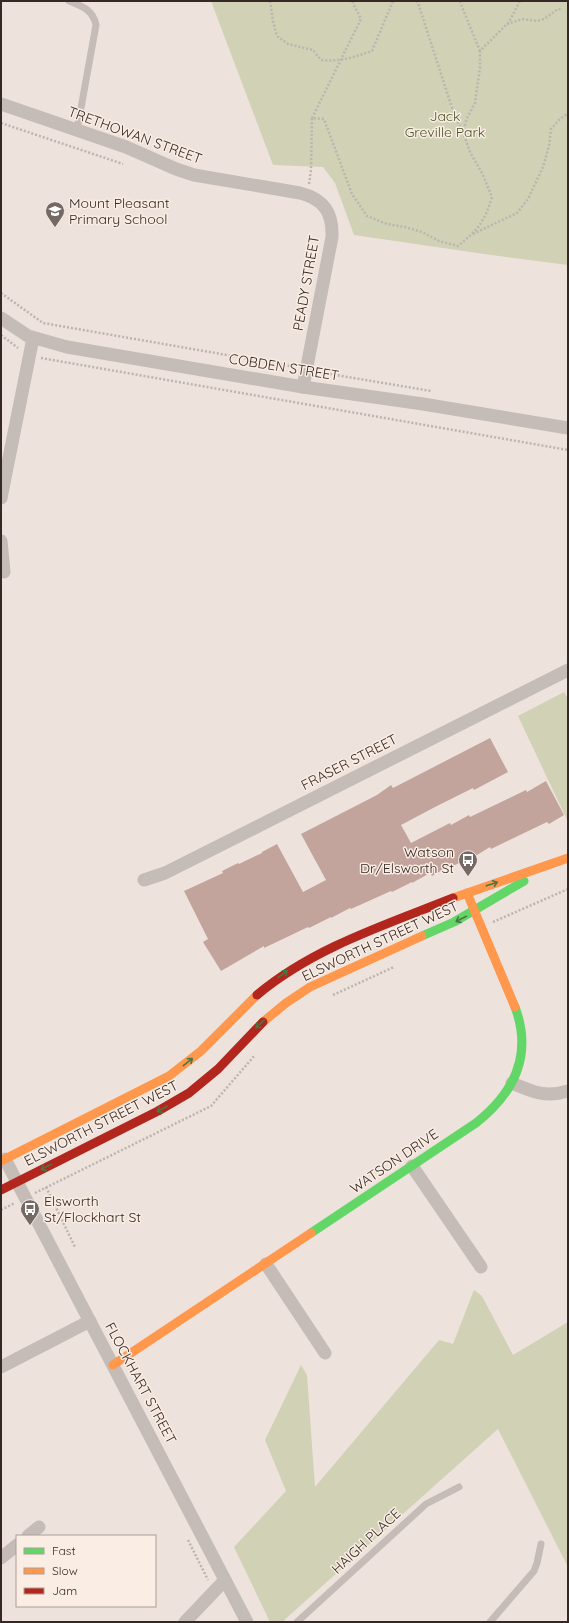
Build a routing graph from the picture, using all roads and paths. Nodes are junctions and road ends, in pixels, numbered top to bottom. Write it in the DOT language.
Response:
graph roads {
  1 [pos="69,1"];
  2 [pos="270,1"];
  3 [pos="352,1"];
  4 [pos="393,1"];
  5 [pos="416,1"];
  6 [pos="460,1"];
  7 [pos="520,1"];
  8 [pos="562,10"];
  9 [pos="505,25"];
  10 [pos="480,51"];
  11 [pos="340,60"];
  12 [pos="1,104"];
  13 [pos="568,113"];
  14 [pos="312,118"];
  15 [pos="1,123"];
  16 [pos="77,130"];
  17 [pos="463,132"];
  18 [pos="123,164"];
  19 [pos="307,195"];
  20 [pos="473,234"];
  21 [pos="1,294"];
  22 [pos="1,318"];
  23 [pos="1,335"];
  24 [pos="33,338"];
  25 [pos="30,354"];
  26 [pos="306,369"];
  27 [pos="303,387"];
  28 [pos="434,392"];
  29 [pos="568,428"];
  30 [pos="568,450"];
  31 [pos="1,498"];
  32 [pos="1,541"];
  33 [pos="4,572"];
  34 [pos="568,670"];
  35 [pos="568,858"];
  36 [pos="555,864"];
  37 [pos="144,880"];
  38 [pos="568,889"];
  39 [pos="467,893"];
  40 [pos="474,912"];
  41 [pos="481,928"];
  42 [pos="399,965"];
  43 [pos="330,996"];
  44 [pos="259,1050"];
  45 [pos="512,1083"];
  46 [pos="568,1091"];
  47 [pos="3,1160"];
  48 [pos="412,1166"];
  49 [pos="17,1182"];
  50 [pos="46,1187"];
  51 [pos="1,1190"];
  52 [pos="25,1198"];
  53 [pos="1,1210"];
  54 [pos="75,1246"];
  55 [pos="266,1264"];
  56 [pos="481,1267"];
  57 [pos="90,1321"];
  58 [pos="325,1353"];
  59 [pos="113,1365"];
  60 [pos="1,1367"];
  61 [pos="459,1488"];
  62 [pos="39,1527"];
  63 [pos="29,1535"];
  64 [pos="541,1544"];
  65 [pos="16,1546"];
  66 [pos="1,1558"];
  67 [pos="225,1580"];
  68 [pos="185,1622"];
  69 [pos="247,1622"];
  70 [pos="297,1622"];
  71 [pos="490,1622"];
  1 -- 16 [label="lane"];
  2 -- 11 [label="path"];
  3 -- 11 [label="path"];
  4 -- 11 [label="path"];
  5 -- 17 [label="path"];
  6 -- 10 [label="path"];
  7 -- 9 [label="path"];
  8 -- 9 [label="path"];
  9 -- 10 [label="path"];
  10 -- 17 [label="path"];
  11 -- 14 [label="path"];
  12 -- 16 [label="street, TRETHOWAN STREET"];
  13 -- 20 [label="path"];
  14 -- 19 [label="path"];
  14 -- 20 [label="path"];
  15 -- 18 [label="path"];
  16 -- 19 [label="street, TRETHOWAN STREET"];
  17 -- 20 [label="path"];
  19 -- 26 [label="street, PEADY STREET"];
  21 -- 26 [label="path"];
  22 -- 24 [label="street, COBDEN STREET"];
  23 -- 25 [label="path"];
  24 -- 25 [label="street"];
  24 -- 27 [label="street, COBDEN STREET"];
  25 -- 30 [label="path"];
  25 -- 31 [label="street"];
  26 -- 27 [label="street, PEADY STREET"];
  26 -- 28 [label="path"];
  27 -- 29 [label="street, COBDEN STREET"];
  32 -- 33 [label="street"];
  34 -- 37 [label="street, FRASER STREET"];
  35 -- 36 [label="street, ELSWORTH STREET WEST"];
  39 -- 36 [label="street, ELSWORTH STREET WEST, one-way"];
  36 -- 40 [label="street, ELSWORTH STREET WEST"];
  38 -- 41 [label="path"];
  39 -- 40 [label="street, WATSON DRIVE"];
  47 -- 39 [label="street, ELSWORTH STREET WEST, one-way"];
  40 -- 41 [label="street, WATSON DRIVE"];
  40 -- 49 [label="street, ELSWORTH STREET WEST, one-way"];
  41 -- 45 [label="street, WATSON DRIVE"];
  42 -- 43 [label="path"];
  44 -- 50 [label="path"];
  45 -- 46 [label="street"];
  45 -- 48 [label="street, WATSON DRIVE"];
  47 -- 49 [label="street, FLOCKHART STREET"];
  48 -- 55 [label="street, WATSON DRIVE"];
  48 -- 56 [label="street"];
  49 -- 51 [label="street, ELSWORTH STREET WEST"];
  49 -- 52 [label="street, FLOCKHART STREET"];
  50 -- 52 [label="path"];
  50 -- 54 [label="path"];
  52 -- 53 [label="path"];
  52 -- 57 [label="street, FLOCKHART STREET"];
  55 -- 58 [label="street"];
  55 -- 59 [label="street, WATSON DRIVE"];
  57 -- 59 [label="street, FLOCKHART STREET"];
  57 -- 60 [label="street"];
  59 -- 67 [label="street, FLOCKHART STREET"];
  61 -- 70 [label="lane, HAIGH PLACE"];
  62 -- 63 [label="street"];
  64 -- 71 [label="lane"];
  65 -- 66 [label="street"];
  67 -- 68 [label="street"];
  67 -- 69 [label="street, FLOCKHART STREET"];
}
